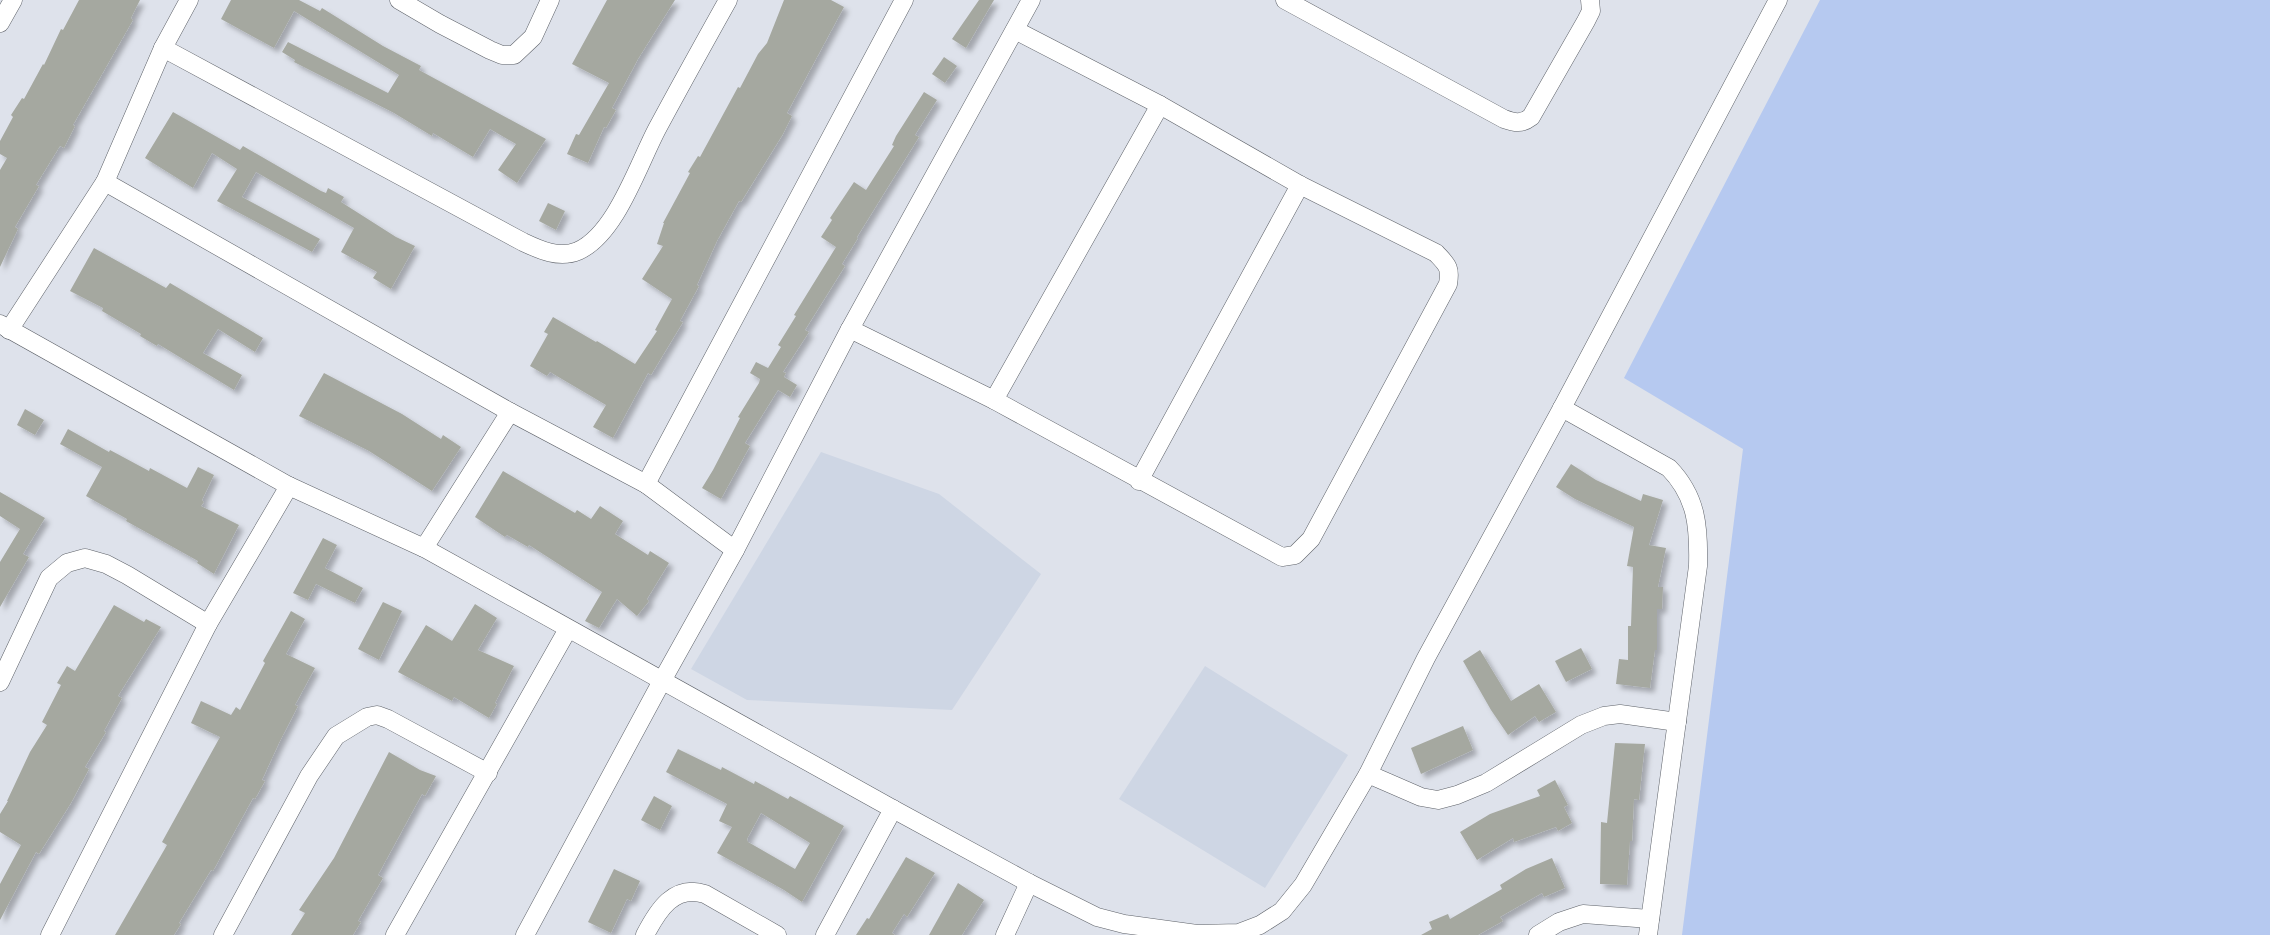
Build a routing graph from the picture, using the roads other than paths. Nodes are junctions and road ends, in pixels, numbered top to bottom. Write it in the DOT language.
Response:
graph roads {
  1 [pos="13,0"];
  2 [pos="189,0"];
  3 [pos="399,0"];
  4 [pos="550,0"];
  5 [pos="728,0"];
  6 [pos="904,0"];
  7 [pos="1031,0"];
  8 [pos="1285,0"];
  9 [pos="1590,0"];
  10 [pos="1778,0"];
  11 [pos="0,23"];
  12 [pos="1015,30"];
  13 [pos="163,48"];
  14 [pos="1160,105"];
  15 [pos="105,182"];
  16 [pos="1300,185"];
  17 [pos="5,327"];
  18 [pos="850,329"];
  19 [pos="994,400"];
  20 [pos="1562,408"];
  21 [pos="510,412"];
  22 [pos="1140,481"];
  23 [pos="646,484"];
  24 [pos="289,486"];
  25 [pos="424,548"];
  26 [pos="735,550"];
  27 [pos="208,624"];
  28 [pos="568,629"];
  29 [pos="663,679"];
  30 [pos="0,682"];
  31 [pos="1677,722"];
  32 [pos="488,773"];
  33 [pos="1368,774"];
  34 [pos="893,809"];
  35 [pos="1029,883"];
  36 [pos="1649,927"];
  37 [pos="50,935"];
  38 [pos="223,935"];
  39 [pos="395,935"];
  40 [pos="526,935"];
  41 [pos="645,935"];
  42 [pos="776,935"];
  43 [pos="825,935"];
  44 [pos="1005,935"];
  45 [pos="1538,935"];
  1 -- 11 [label="street"];
  2 -- 13 [label="street"];
  3 -- 4 [label="street"];
  5 -- 13 [label="street"];
  6 -- 23 [label="street"];
  7 -- 12 [label="street"];
  8 -- 9 [label="street"];
  10 -- 20 [label="street"];
  12 -- 14 [label="street"];
  12 -- 18 [label="street"];
  13 -- 15 [label="street"];
  14 -- 16 [label="street"];
  14 -- 19 [label="street"];
  15 -- 17 [label="street"];
  15 -- 21 [label="street"];
  16 -- 22 [label="street"];
  16 -- 22 [label="street"];
  17 -- 24 [label="street"];
  18 -- 19 [label="street"];
  18 -- 26 [label="street"];
  19 -- 22 [label="street"];
  20 -- 31 [label="street"];
  20 -- 33 [label="street"];
  21 -- 23 [label="street"];
  21 -- 25 [label="street"];
  23 -- 26 [label="street"];
  24 -- 25 [label="street"];
  24 -- 27 [label="street"];
  25 -- 28 [label="street"];
  26 -- 29 [label="street"];
  27 -- 30 [label="street"];
  27 -- 37 [label="street"];
  28 -- 29 [label="street"];
  28 -- 32 [label="street"];
  29 -- 34 [label="street"];
  29 -- 40 [label="street"];
  31 -- 33 [label="street"];
  31 -- 36 [label="street"];
  32 -- 38 [label="street"];
  32 -- 39 [label="street"];
  33 -- 35 [label="street"];
  34 -- 35 [label="street"];
  34 -- 43 [label="street"];
  35 -- 44 [label="street"];
  36 -- 45 [label="street"];
  41 -- 42 [label="street"];
}
